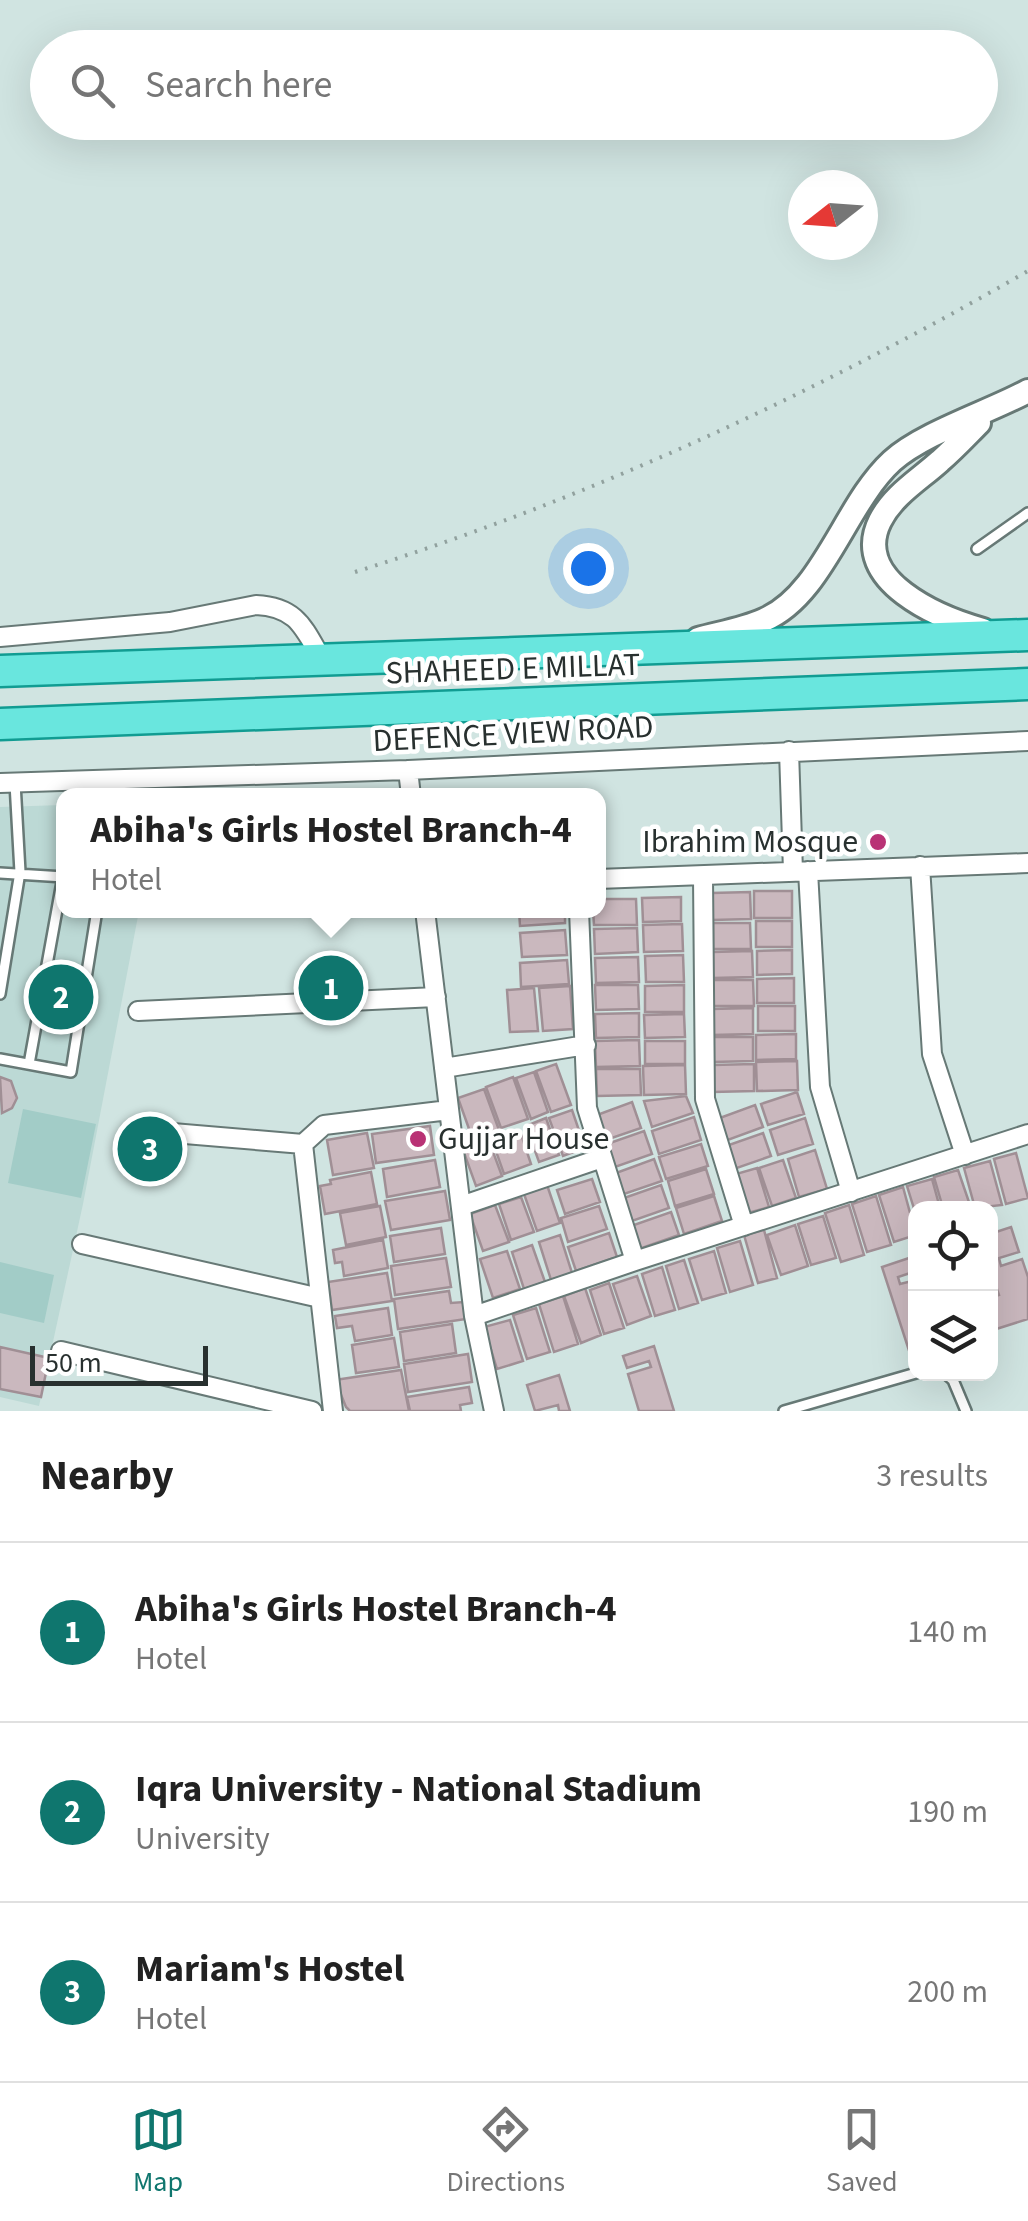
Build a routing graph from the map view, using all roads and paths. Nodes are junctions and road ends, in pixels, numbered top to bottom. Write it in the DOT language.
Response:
graph roads {
  1 [pos="1028,271"];
  2 [pos="1028,391"];
  3 [pos="992,410"];
  4 [pos="1028,513"];
  5 [pos="977,548"];
  6 [pos="355,572"];
  7 [pos="1016,635"];
  8 [pos="0,636"];
  9 [pos="661,649"];
  10 [pos="323,661"];
  11 [pos="0,671"];
  12 [pos="1028,684"];
  13 [pos="0,724"];
  14 [pos="1028,741"];
  15 [pos="789,751"];
  16 [pos="408,770"];
  17 [pos="8,783"];
  18 [pos="73,788"];
  19 [pos="411,788"];
  20 [pos="1028,864"];
  21 [pos="920,866"];
  22 [pos="801,871"];
  23 [pos="20,872"];
  24 [pos="1028,872"];
  25 [pos="0,874"];
  26 [pos="56,874"];
  27 [pos="702,876"];
  28 [pos="606,879"];
  29 [pos="56,913"];
  30 [pos="96,918"];
  31 [pos="426,918"];
  32 [pos="579,918"];
  33 [pos="0,994"];
  34 [pos="436,997"];
  35 [pos="138,1011"];
  36 [pos="586,1044"];
  37 [pos="0,1060"];
  38 [pos="29,1064"];
  39 [pos="444,1068"];
  40 [pos="449,1110"];
  41 [pos="150,1131"];
  42 [pos="1028,1134"];
  43 [pos="303,1144"];
  44 [pos="965,1155"];
  45 [pos="602,1158"];
  46 [pos="850,1192"];
  47 [pos="461,1206"];
  48 [pos="744,1226"];
  49 [pos="82,1244"];
  50 [pos="635,1260"];
  51 [pos="320,1298"];
  52 [pos="474,1316"];
  53 [pos="61,1351"];
  54 [pos="908,1376"];
  55 [pos="953,1381"];
  56 [pos="312,1411"];
  57 [pos="332,1411"];
  58 [pos="494,1411"];
  59 [pos="784,1411"];
  60 [pos="966,1411"];
  1 -- 6 [label="path"];
  2 -- 3 [label="street"];
  3 -- 7 [label="street"];
  3 -- 9 [label="street"];
  4 -- 5 [label="lane"];
  7 -- 9 [label="main road, SHAHEED E MILLAT"];
  8 -- 10 [label="street"];
  9 -- 10 [label="main road, SHAHEED E MILLAT"];
  10 -- 11 [label="main road, SHAHEED E MILLAT"];
  12 -- 13 [label="main road, SHAHEED E MILLAT"];
  14 -- 15 [label="street, DEFENCE VIEW ROAD"];
  15 -- 16 [label="street, DEFENCE VIEW ROAD"];
  15 -- 22 [label="street"];
  16 -- 18 [label="street, DEFENCE VIEW ROAD"];
  16 -- 19 [label="street"];
  17 -- 18 [label="street, DEFENCE VIEW ROAD"];
  17 -- 23 [label="lane"];
  20 -- 21 [label="street"];
  20 -- 24 [label="street"];
  21 -- 22 [label="street"];
  21 -- 44 [label="street"];
  22 -- 27 [label="street"];
  22 -- 46 [label="street"];
  23 -- 25 [label="lane"];
  23 -- 26 [label="lane"];
  23 -- 33 [label="lane"];
  27 -- 28 [label="street"];
  27 -- 48 [label="street"];
  29 -- 38 [label="lane"];
  30 -- 38 [label="lane"];
  31 -- 34 [label="street"];
  32 -- 36 [label="street"];
  34 -- 35 [label="street"];
  34 -- 39 [label="street"];
  36 -- 39 [label="street"];
  36 -- 45 [label="street"];
  37 -- 38 [label="lane"];
  39 -- 40 [label="street"];
  40 -- 43 [label="street"];
  40 -- 47 [label="street"];
  41 -- 43 [label="street"];
  42 -- 44 [label="street"];
  43 -- 51 [label="street"];
  44 -- 46 [label="street"];
  45 -- 47 [label="street"];
  45 -- 50 [label="street"];
  46 -- 48 [label="street"];
  47 -- 52 [label="street"];
  48 -- 50 [label="street"];
  49 -- 51 [label="street"];
  50 -- 52 [label="street"];
  51 -- 57 [label="street"];
  52 -- 58 [label="street"];
  53 -- 56 [label="street"];
  54 -- 59 [label="lane"];
  55 -- 60 [label="lane"];
}
